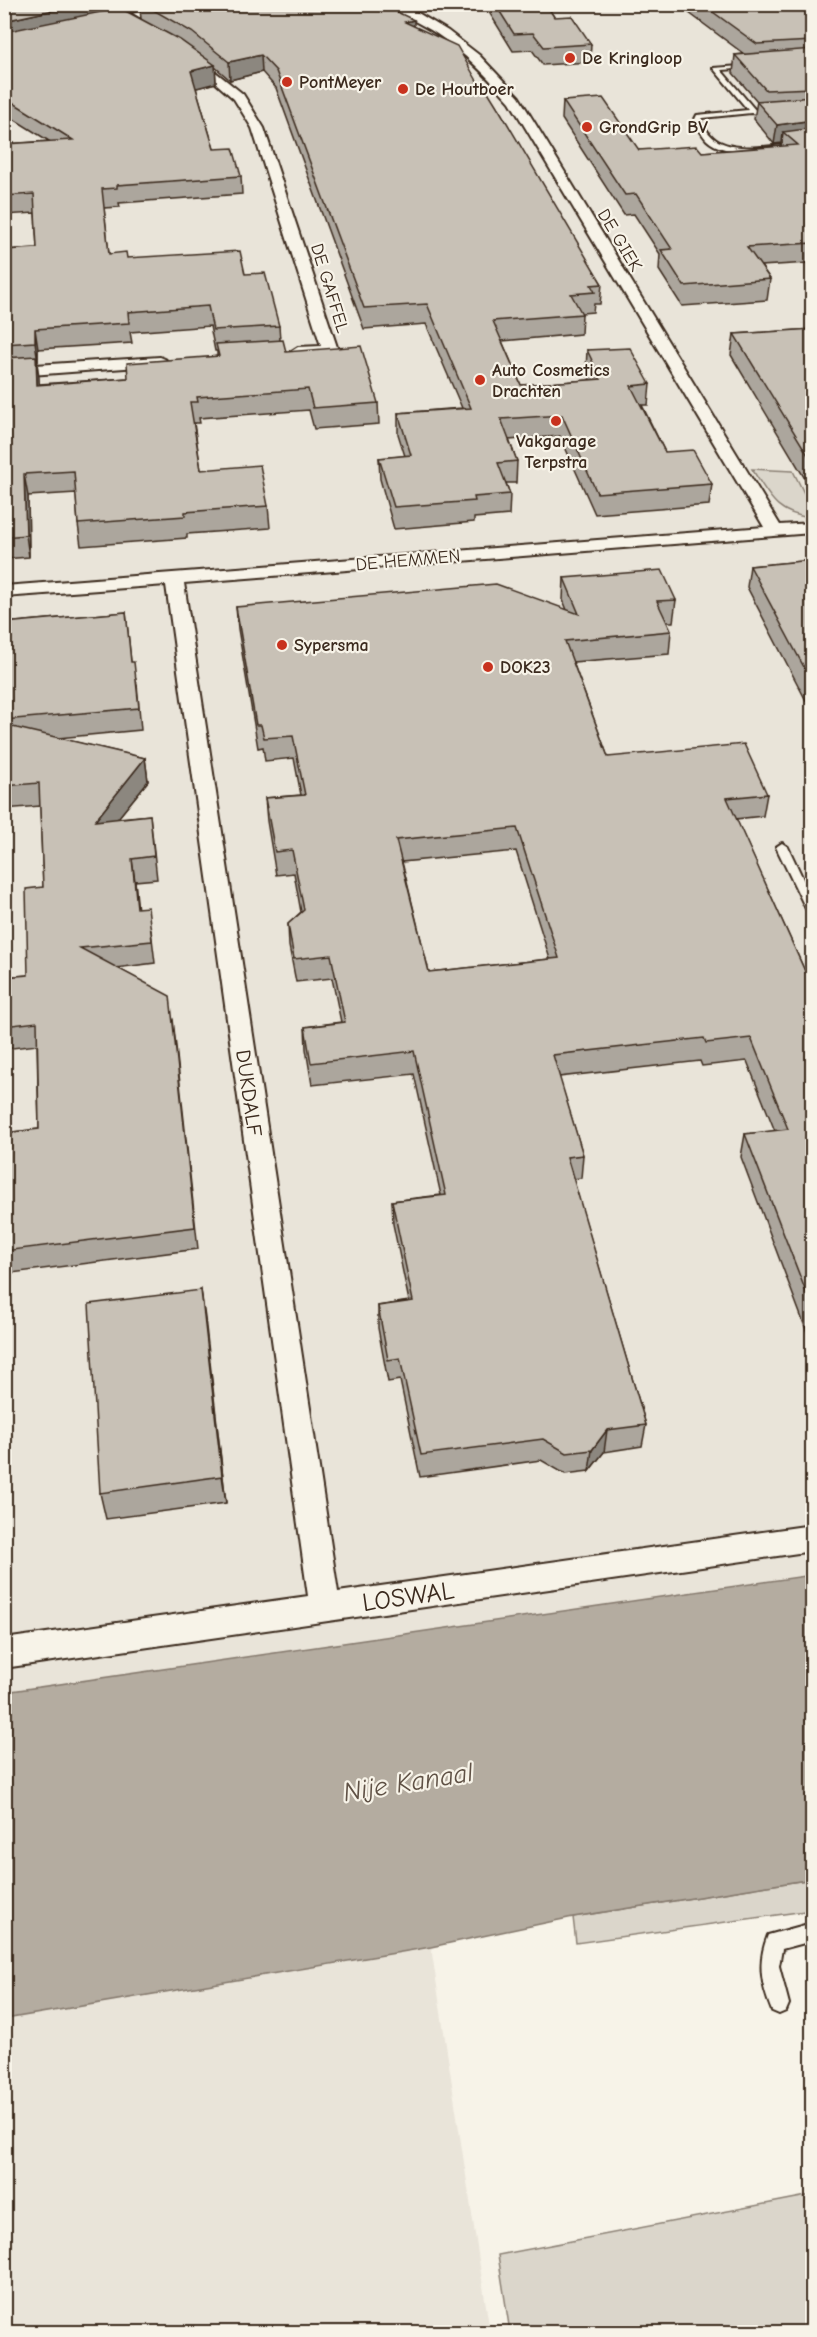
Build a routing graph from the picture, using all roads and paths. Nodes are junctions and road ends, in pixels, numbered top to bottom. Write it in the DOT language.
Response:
graph roads {
  1 [pos="189,4"];
  2 [pos="394,4"];
  3 [pos="125,19"];
  4 [pos="92,26"];
  5 [pos="144,28"];
  6 [pos="174,43"];
  7 [pos="759,65"];
  8 [pos="753,111"];
  9 [pos="777,113"];
  10 [pos="813,143"];
  11 [pos="284,353"];
  12 [pos="179,360"];
  13 [pos="4,372"];
  14 [pos="813,528"];
  15 [pos="775,531"];
  16 [pos="174,579"];
  17 [pos="4,592"];
  18 [pos="782,846"];
  19 [pos="813,909"];
  20 [pos="813,1538"];
  21 [pos="325,1607"];
  22 [pos="4,1654"];
  23 [pos="813,1932"];
  24 [pos="779,2004"];
  1 -- 3 [label="street"];
  2 -- 15 [label="street, DE GIEK"];
  3 -- 4 [label="street"];
  3 -- 5 [label="street"];
  6 -- 11 [label="street, DE GAFFEL"];
  7 -- 8 [label="lane"];
  8 -- 9 [label="lane"];
  8 -- 10 [label="lane"];
  12 -- 13 [label="street"];
  14 -- 15 [label="street, DE HEMMEN"];
  15 -- 16 [label="street, DE HEMMEN"];
  16 -- 17 [label="street, DE HEMMEN"];
  16 -- 21 [label="street, DUKDALF"];
  18 -- 19 [label="lane"];
  20 -- 21 [label="street, LOSWAL"];
  21 -- 22 [label="street, LOSWAL"];
  23 -- 24 [label="lane"];
}
